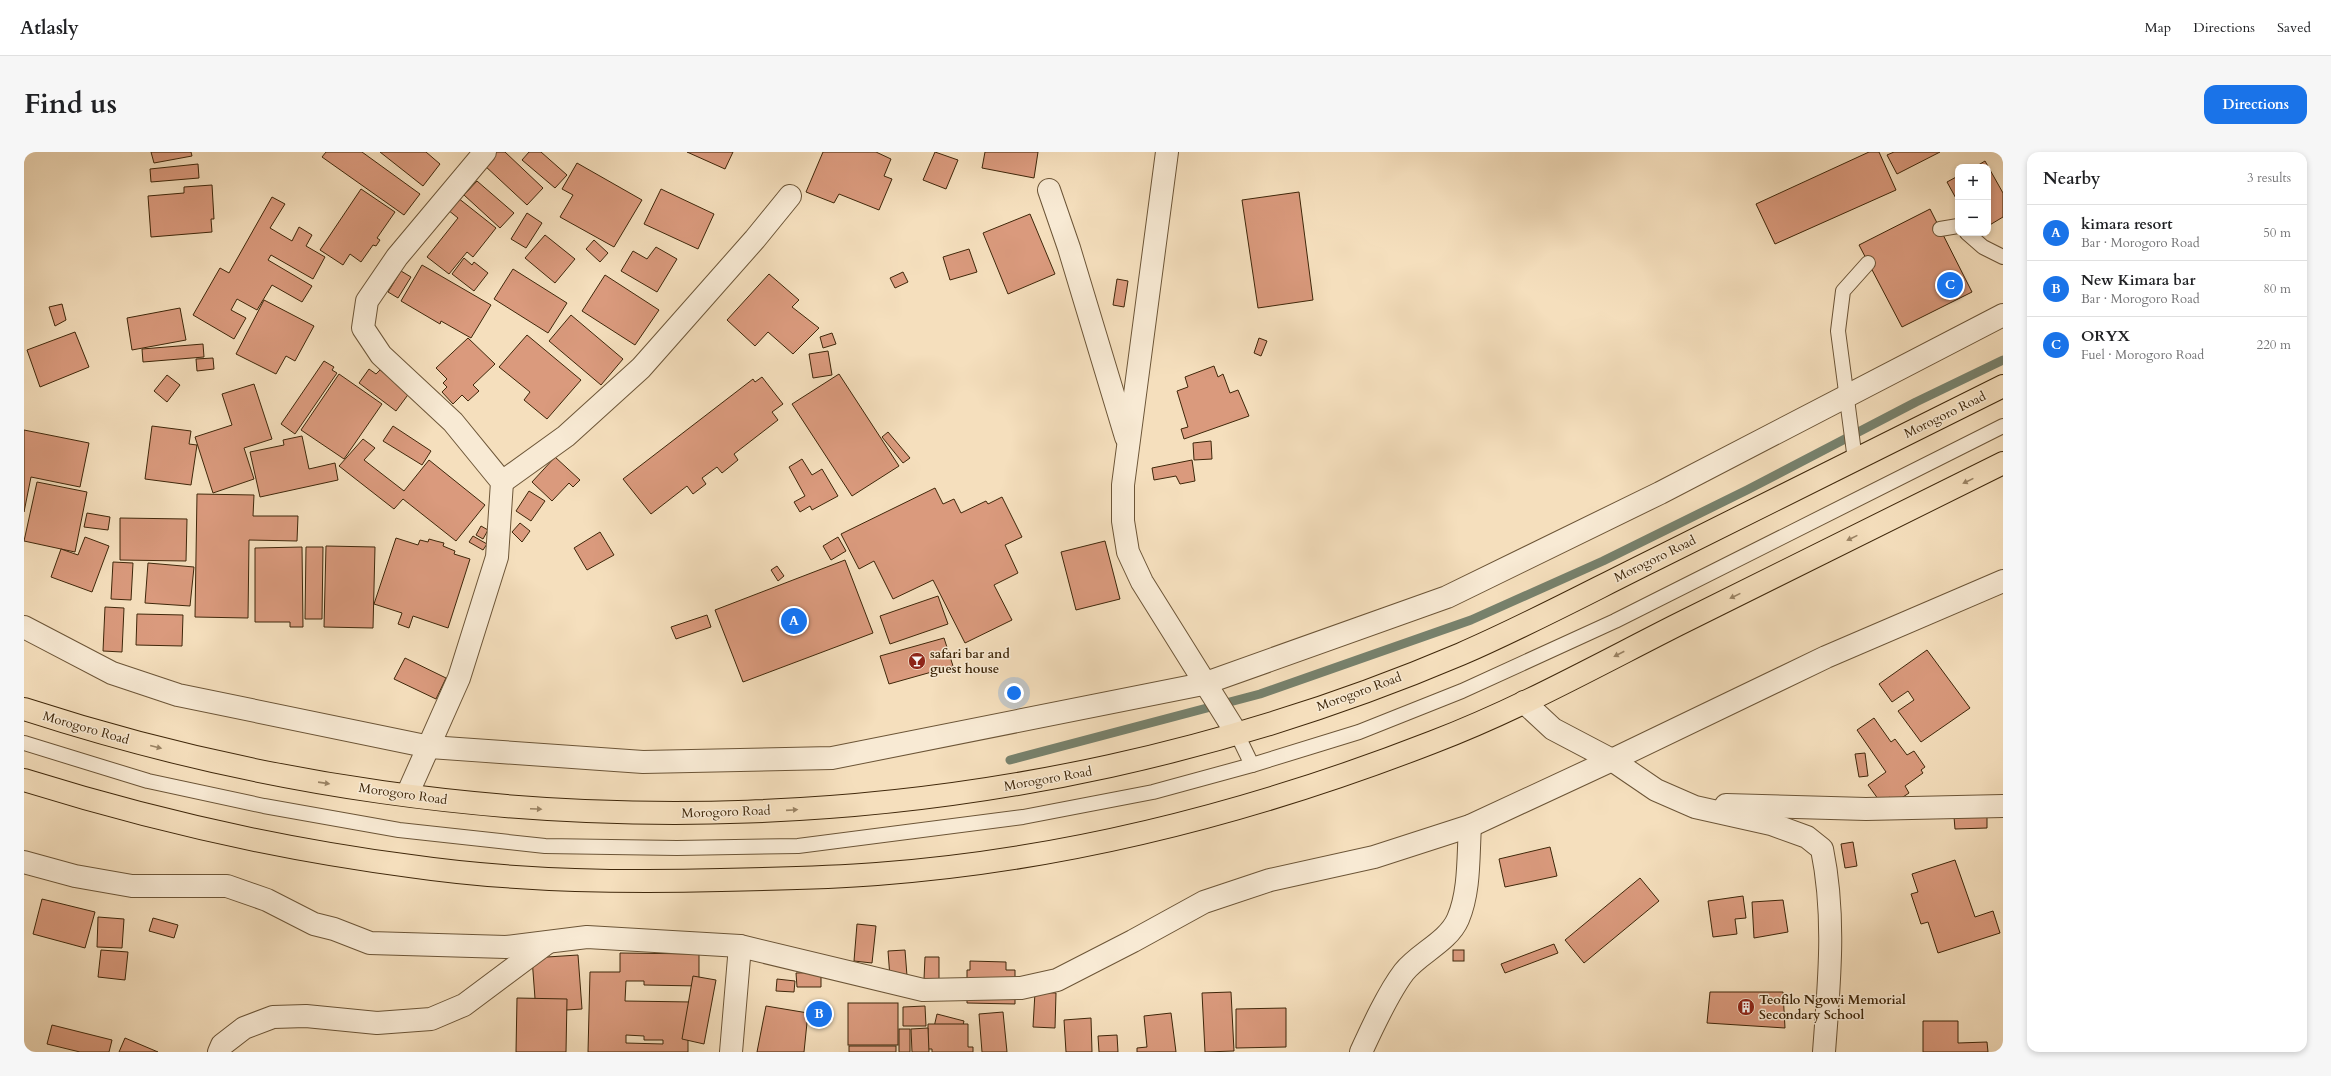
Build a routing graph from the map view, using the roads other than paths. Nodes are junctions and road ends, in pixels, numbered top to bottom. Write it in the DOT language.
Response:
graph roads {
  1 [pos="485,152"];
  2 [pos="1167,152"];
  3 [pos="1049,190"];
  4 [pos="790,196"];
  5 [pos="1955,226"];
  6 [pos="1940,229"];
  7 [pos="1970,236"];
  8 [pos="2003,257"];
  9 [pos="1868,262"];
  10 [pos="2003,315"];
  11 [pos="2003,386"];
  12 [pos="1847,395"];
  13 [pos="2003,426"];
  14 [pos="1128,444"];
  15 [pos="1854,460"];
  16 [pos="2003,463"];
  17 [pos="502,482"];
  18 [pos="2003,581"];
  19 [pos="24,627"];
  20 [pos="1204,684"];
  21 [pos="1524,702"];
  22 [pos="24,709"];
  23 [pos="1237,734"];
  24 [pos="24,743"];
  25 [pos="430,747"];
  26 [pos="1612,760"];
  27 [pos="1252,765"];
  28 [pos="24,780"];
  29 [pos="407,795"];
  30 [pos="1695,806"];
  31 [pos="2003,806"];
  32 [pos="1470,826"];
  33 [pos="24,862"];
  34 [pos="548,942"];
  35 [pos="740,946"];
  36 [pos="219,1052"];
  37 [pos="731,1052"];
  38 [pos="1361,1052"];
  39 [pos="1824,1052"];
  1 -- 17 [label="street"];
  2 -- 14 [label="street"];
  3 -- 14 [label="street"];
  4 -- 17 [label="street"];
  5 -- 6 [label="lane"];
  7 -- 8 [label="lane"];
  9 -- 12 [label="lane"];
  10 -- 12 [label="street"];
  11 -- 15 [label="highway, Morogoro Road"];
  12 -- 15 [label="lane"];
  12 -- 20 [label="street"];
  13 -- 27 [label="lane"];
  14 -- 20 [label="street"];
  15 -- 23 [label="highway, Morogoro Road"];
  16 -- 21 [label="highway, one-way"];
  17 -- 25 [label="street"];
  18 -- 26 [label="street"];
  19 -- 25 [label="street"];
  20 -- 23 [label="street"];
  20 -- 25 [label="street"];
  21 -- 26 [label="street"];
  21 -- 28 [label="highway"];
  22 -- 29 [label="highway, Morogoro Road, one-way"];
  23 -- 27 [label="lane"];
  29 -- 23 [label="highway, Morogoro Road, one-way"];
  24 -- 27 [label="lane"];
  25 -- 29 [label="street"];
  26 -- 30 [label="street"];
  26 -- 32 [label="street"];
  30 -- 31 [label="street"];
  30 -- 39 [label="street"];
  32 -- 35 [label="street"];
  32 -- 38 [label="street"];
  33 -- 34 [label="street"];
  34 -- 35 [label="street"];
  34 -- 36 [label="street"];
  35 -- 37 [label="street"];
}
